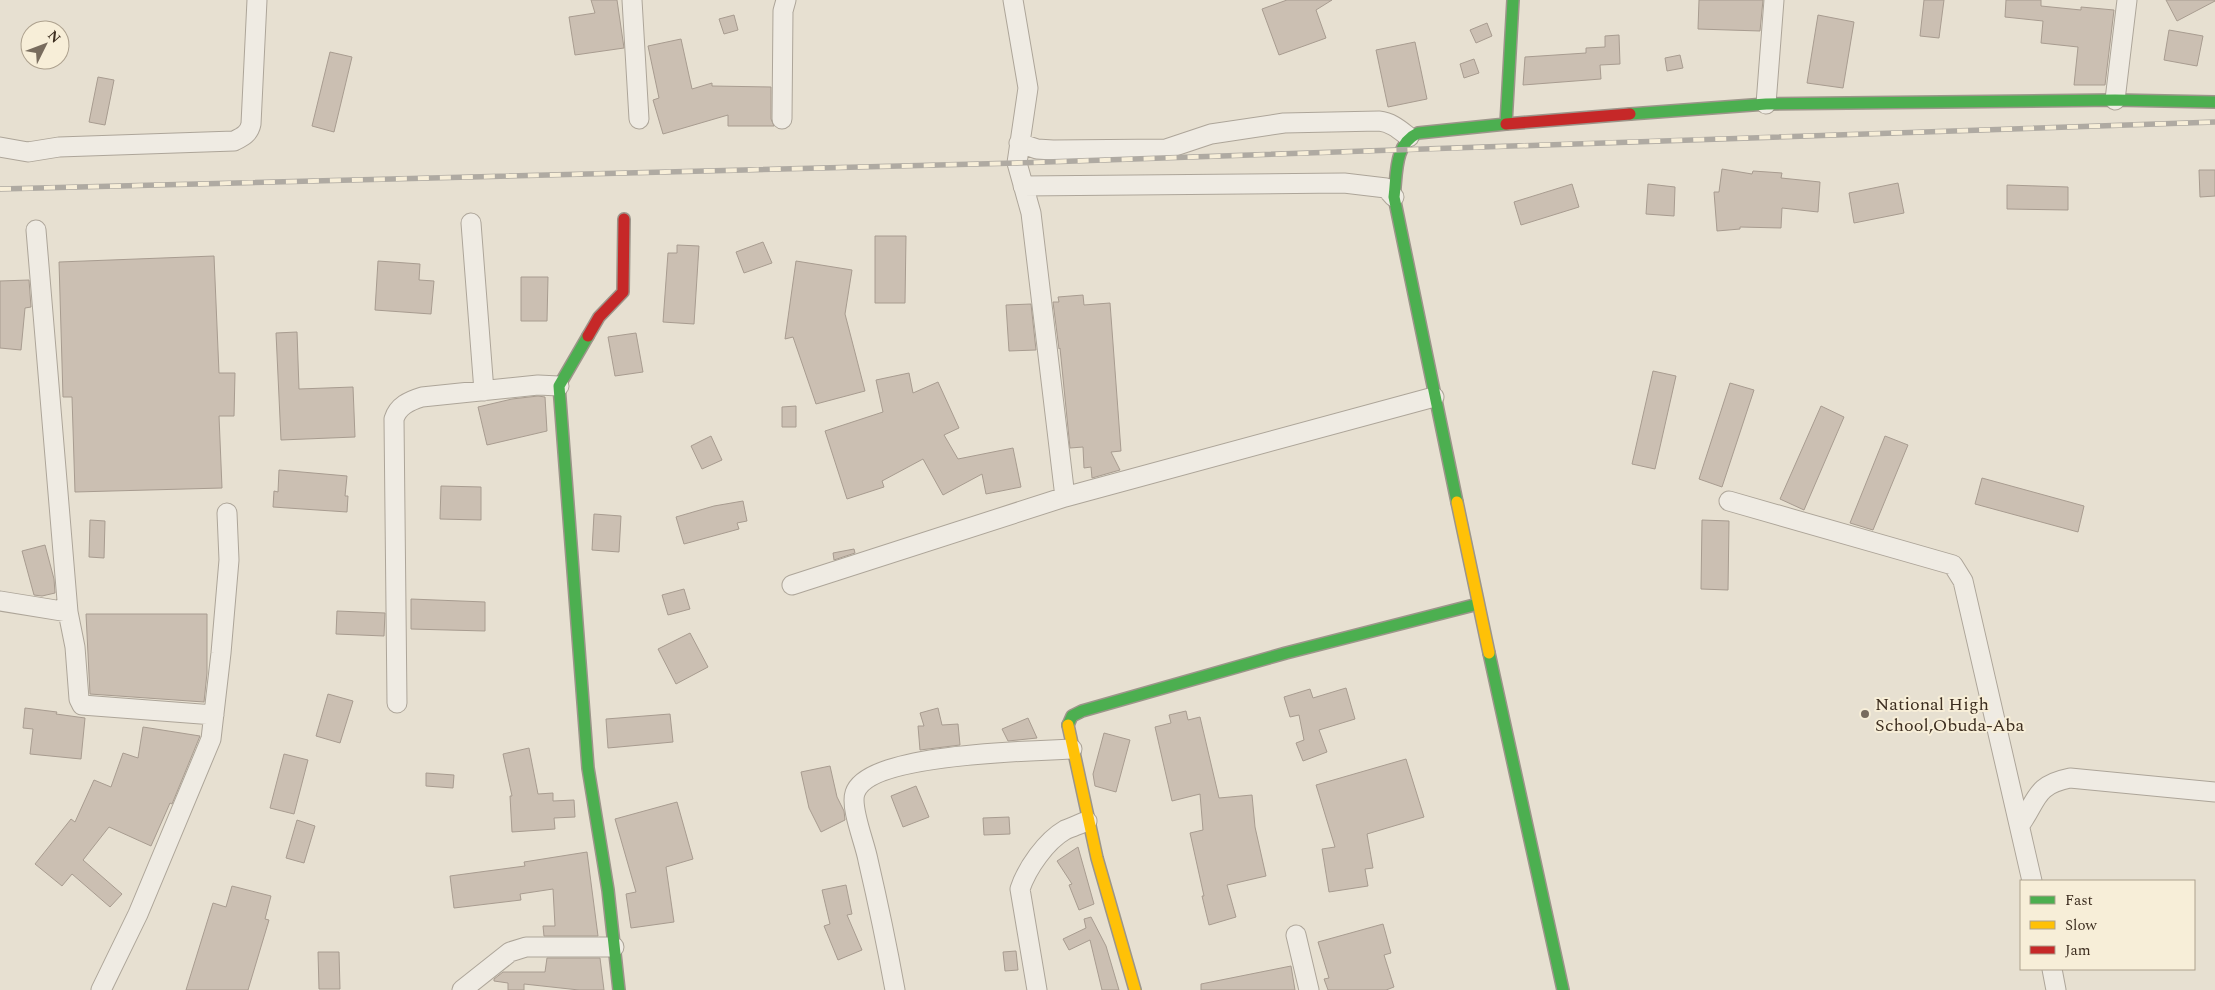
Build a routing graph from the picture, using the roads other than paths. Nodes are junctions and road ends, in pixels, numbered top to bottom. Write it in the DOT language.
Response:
graph roads {
  1 [pos="257,0"];
  2 [pos="632,0"];
  3 [pos="786,0"];
  4 [pos="1013,0"];
  5 [pos="1513,0"];
  6 [pos="1774,0"];
  7 [pos="2127,0"];
  8 [pos="2115,100"];
  9 [pos="2215,102"];
  10 [pos="1766,104"];
  11 [pos="782,119"];
  12 [pos="639,120"];
  13 [pos="1506,124"];
  14 [pos="1409,137"];
  15 [pos="1019,143"];
  16 [pos="0,147"];
  17 [pos="1023,186"];
  18 [pos="1394,196"];
  19 [pos="624,219"];
  20 [pos="471,223"];
  21 [pos="36,230"];
  22 [pos="558,386"];
  23 [pos="484,390"];
  24 [pos="1434,397"];
  25 [pos="1065,497"];
  26 [pos="1729,501"];
  27 [pos="227,513"];
  28 [pos="792,586"];
  29 [pos="0,602"];
  30 [pos="1478,604"];
  31 [pos="68,612"];
  32 [pos="397,703"];
  33 [pos="214,715"];
  34 [pos="1072,749"];
  35 [pos="2215,792"];
  36 [pos="1087,821"];
  37 [pos="2020,825"];
  38 [pos="2032,880"];
  39 [pos="1296,935"];
  40 [pos="614,947"];
  41 [pos="2052,970"];
  42 [pos="101,990"];
  43 [pos="462,990"];
  44 [pos="619,990"];
  45 [pos="895,990"];
  46 [pos="1037,990"];
  47 [pos="1134,990"];
  48 [pos="1309,990"];
  49 [pos="1563,990"];
  50 [pos="2056,990"];
  1 -- 16 [label="street"];
  2 -- 12 [label="street"];
  3 -- 11 [label="street"];
  4 -- 15 [label="street"];
  5 -- 13 [label="street"];
  6 -- 10 [label="street"];
  7 -- 8 [label="street"];
  8 -- 9 [label="street"];
  8 -- 10 [label="street"];
  10 -- 13 [label="street"];
  13 -- 14 [label="street"];
  14 -- 15 [label="street"];
  14 -- 18 [label="street"];
  15 -- 17 [label="street"];
  17 -- 18 [label="street"];
  17 -- 25 [label="street"];
  18 -- 24 [label="street"];
  19 -- 22 [label="street"];
  20 -- 23 [label="street"];
  21 -- 31 [label="street"];
  22 -- 23 [label="street"];
  22 -- 40 [label="street"];
  23 -- 32 [label="street"];
  24 -- 25 [label="street"];
  24 -- 30 [label="street"];
  25 -- 28 [label="street"];
  26 -- 37 [label="street"];
  27 -- 33 [label="street"];
  29 -- 31 [label="street"];
  30 -- 34 [label="street"];
  30 -- 49 [label="street"];
  31 -- 33 [label="street"];
  33 -- 42 [label="street"];
  34 -- 36 [label="street"];
  34 -- 45 [label="street"];
  35 -- 37 [label="street"];
  36 -- 46 [label="street"];
  36 -- 47 [label="street"];
  37 -- 38 [label="street"];
  39 -- 48 [label="street"];
  40 -- 43 [label="street"];
  40 -- 44 [label="street"];
  41 -- 50 [label="street"];
}
